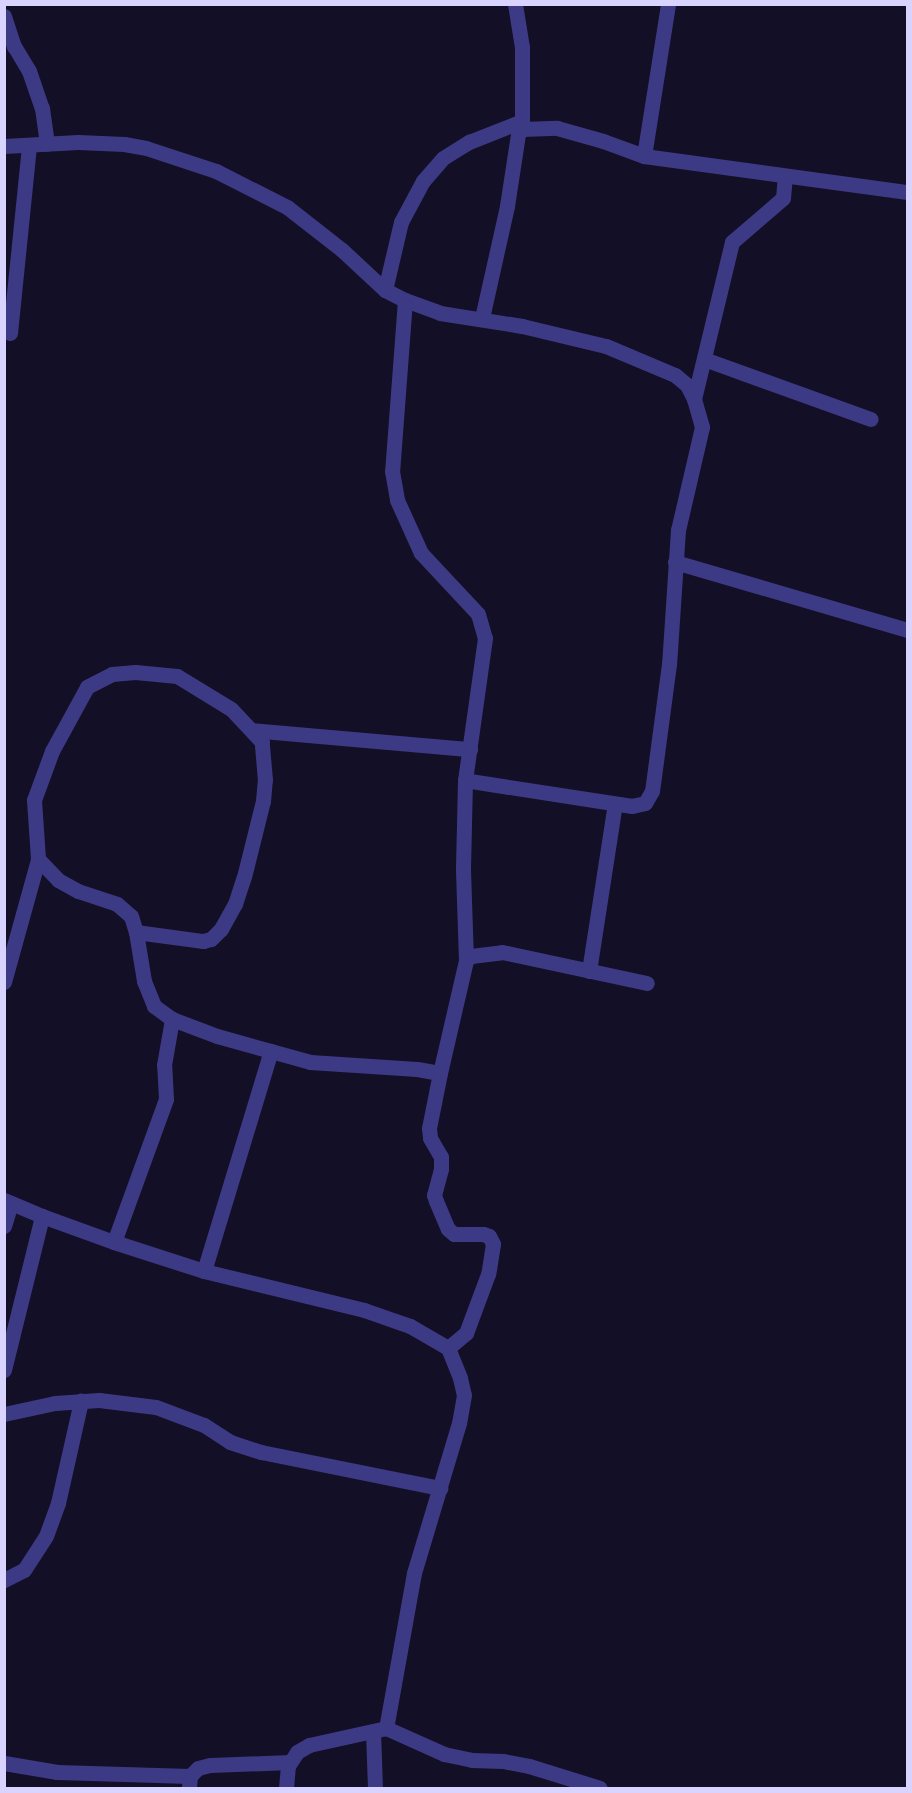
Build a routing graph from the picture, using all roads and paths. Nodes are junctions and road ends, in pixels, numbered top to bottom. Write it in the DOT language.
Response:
graph roads {
  1 [pos="515,4"];
  2 [pos="668,4"];
  3 [pos="4,16"];
  4 [pos="522,125"];
  5 [pos="47,144"];
  6 [pos="4,146"];
  7 [pos="29,146"];
  8 [pos="644,156"];
  9 [pos="785,176"];
  10 [pos="908,192"];
  11 [pos="385,290"];
  12 [pos="405,300"];
  13 [pos="482,318"];
  14 [pos="10,333"];
  15 [pos="704,359"];
  16 [pos="694,399"];
  17 [pos="872,419"];
  18 [pos="675,562"];
  19 [pos="908,630"];
  20 [pos="251,730"];
  21 [pos="470,749"];
  22 [pos="465,780"];
  23 [pos="615,804"];
  24 [pos="38,859"];
  25 [pos="136,932"];
  26 [pos="466,960"];
  27 [pos="589,970"];
  28 [pos="4,982"];
  29 [pos="647,983"];
  30 [pos="172,1019"];
  31 [pos="271,1051"];
  32 [pos="440,1073"];
  33 [pos="8,1201"];
  34 [pos="42,1216"];
  35 [pos="4,1226"];
  36 [pos="114,1242"];
  37 [pos="204,1271"];
  38 [pos="9,1335"];
  39 [pos="448,1348"];
  40 [pos="4,1370"];
  41 [pos="81,1401"];
  42 [pos="4,1414"];
  43 [pos="440,1488"];
  44 [pos="4,1580"];
  45 [pos="379,1729"];
  46 [pos="290,1762"];
  47 [pos="4,1763"];
  48 [pos="134,1782"];
  49 [pos="189,1782"];
  50 [pos="286,1788"];
  51 [pos="375,1788"];
  52 [pos="600,1788"];
  1 -- 4 [label="street"];
  2 -- 8 [label="street"];
  3 -- 5 [label="street"];
  4 -- 8 [label="street"];
  4 -- 11 [label="street"];
  4 -- 13 [label="street"];
  5 -- 7 [label="street"];
  5 -- 11 [label="street"];
  6 -- 7 [label="street"];
  7 -- 14 [label="street"];
  8 -- 9 [label="street"];
  9 -- 10 [label="street"];
  9 -- 15 [label="street"];
  11 -- 12 [label="street"];
  12 -- 13 [label="street"];
  12 -- 21 [label="street"];
  13 -- 16 [label="street"];
  15 -- 16 [label="street"];
  15 -- 17 [label="street"];
  16 -- 18 [label="street"];
  18 -- 19 [label="street"];
  18 -- 23 [label="street"];
  20 -- 21 [label="street"];
  20 -- 24 [label="street"];
  20 -- 25 [label="street"];
  21 -- 22 [label="street"];
  22 -- 23 [label="street"];
  22 -- 26 [label="street"];
  23 -- 27 [label="street"];
  24 -- 25 [label="street"];
  24 -- 28 [label="street"];
  25 -- 30 [label="street"];
  26 -- 27 [label="street"];
  26 -- 32 [label="street"];
  27 -- 29 [label="street"];
  30 -- 31 [label="street"];
  30 -- 36 [label="street"];
  31 -- 32 [label="street"];
  31 -- 37 [label="street"];
  32 -- 39 [label="street"];
  33 -- 34 [label="street"];
  33 -- 35 [label="street"];
  34 -- 36 [label="street"];
  34 -- 38 [label="street"];
  36 -- 37 [label="street"];
  37 -- 39 [label="street"];
  38 -- 40 [label="street"];
  39 -- 43 [label="street"];
  41 -- 42 [label="street"];
  41 -- 43 [label="street"];
  41 -- 44 [label="street"];
  43 -- 45 [label="street"];
  45 -- 46 [label="street"];
  45 -- 51 [label="street"];
  45 -- 52 [label="street"];
  46 -- 49 [label="street"];
  46 -- 50 [label="street"];
  47 -- 48 [label="street"];
  48 -- 49 [label="street"];
}
